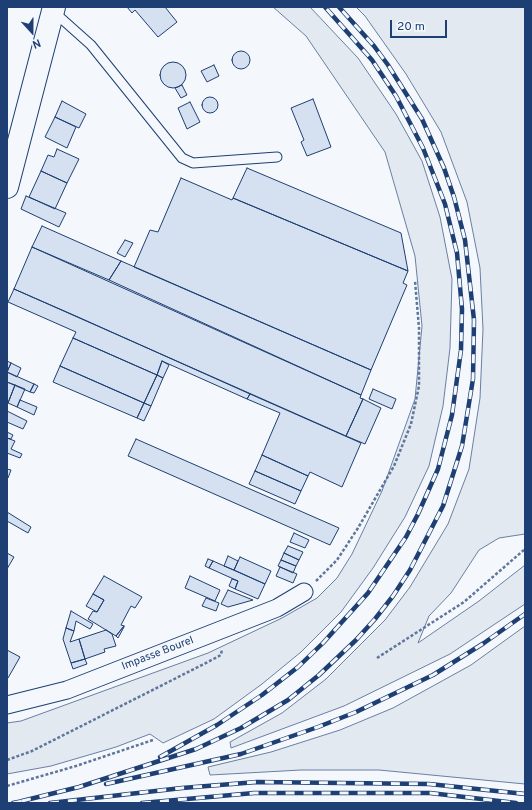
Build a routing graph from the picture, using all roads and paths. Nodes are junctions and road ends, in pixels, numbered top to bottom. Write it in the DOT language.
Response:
graph roads {
  1 [pos="51,8"];
  2 [pos="277,157"];
  3 [pos="7,187"];
  4 [pos="415,281"];
  5 [pos="525,549"];
  6 [pos="304,592"];
  7 [pos="228,627"];
  8 [pos="377,658"];
  9 [pos="7,704"];
  10 [pos="153,740"];
  11 [pos="7,760"];
  12 [pos="7,786"];
  1 -- 2 [label="lane"];
  1 -- 3 [label="street"];
  4 -- 6 [label="path"];
  5 -- 8 [label="path"];
  6 -- 7 [label="street, Impasse Bourel"];
  7 -- 9 [label="street, Impasse Bourel"];
  7 -- 11 [label="path"];
  10 -- 12 [label="path"];
}
